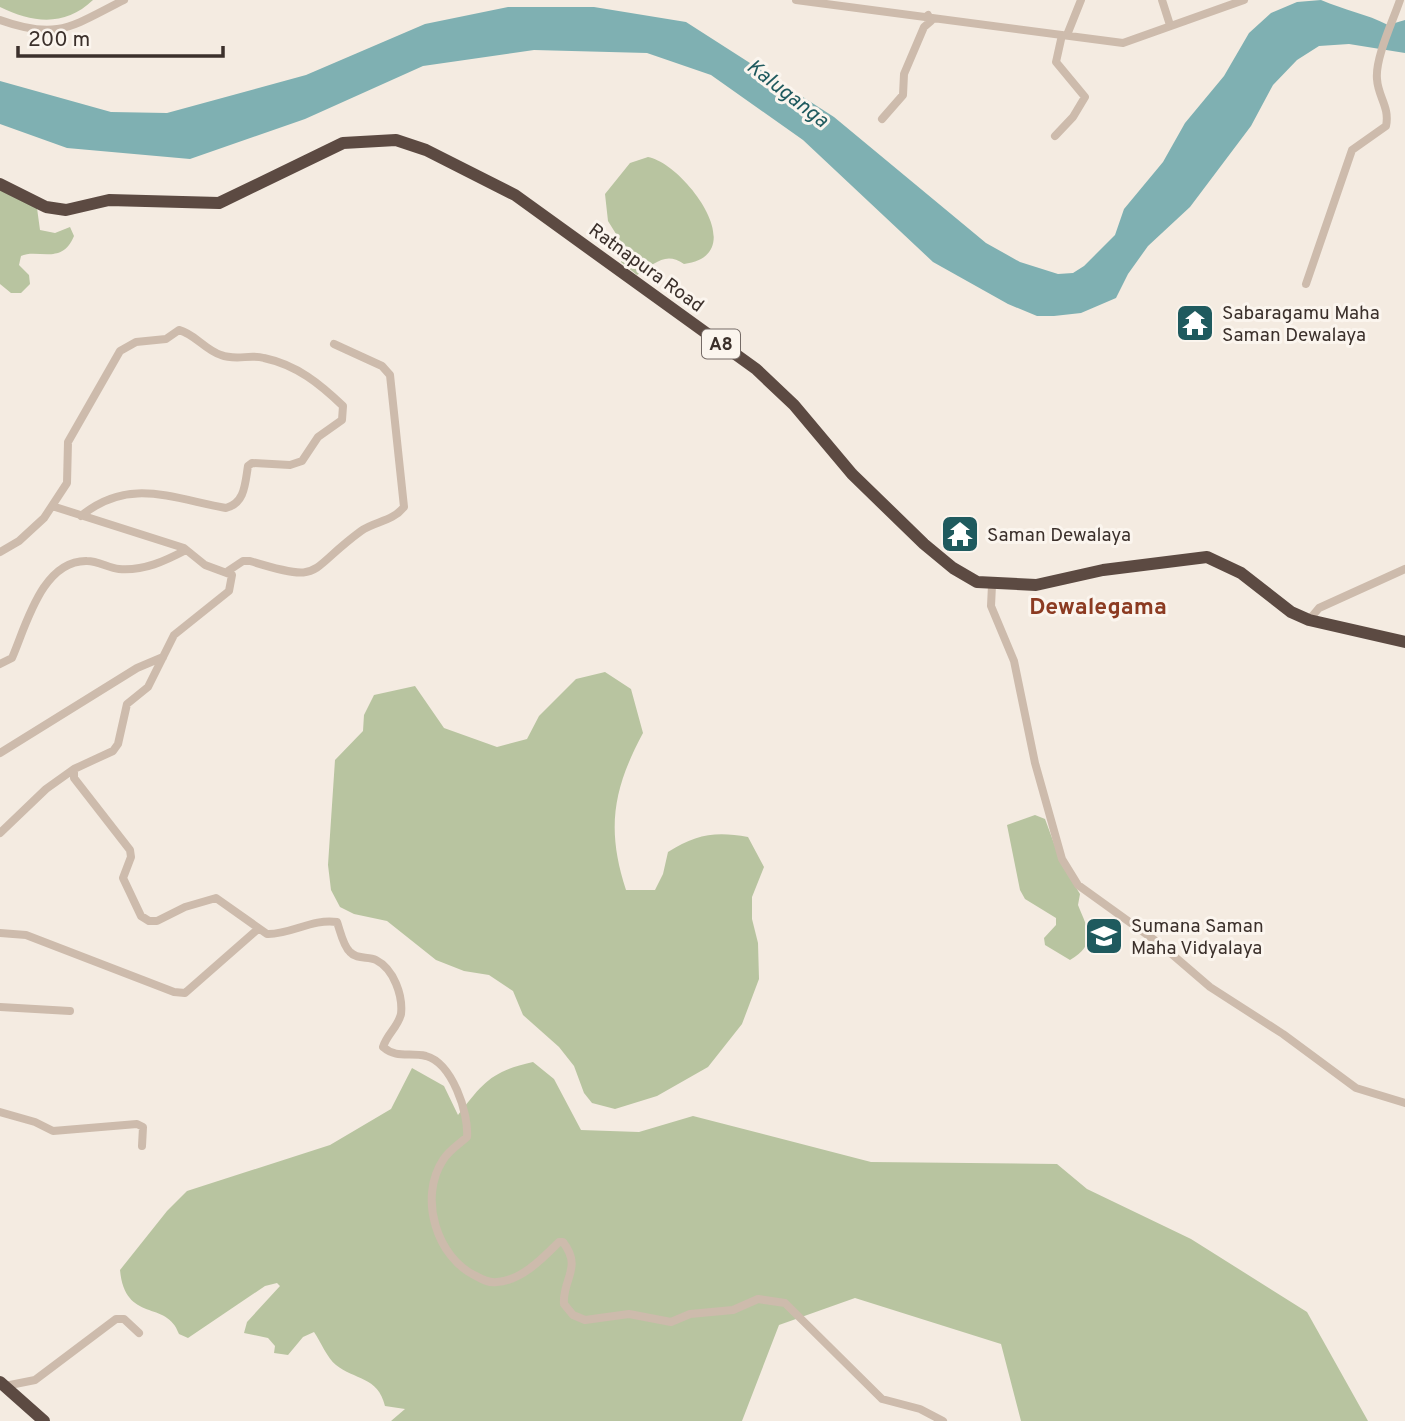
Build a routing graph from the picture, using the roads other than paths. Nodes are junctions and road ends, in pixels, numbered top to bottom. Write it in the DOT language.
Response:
graph roads {
  1 [pos="124,0"];
  2 [pos="796,0"];
  3 [pos="1081,0"];
  4 [pos="1162,0"];
  5 [pos="1244,0"];
  6 [pos="1400,0"];
  7 [pos="928,15"];
  8 [pos="0,20"];
  9 [pos="1170,25"];
  10 [pos="1064,35"];
  11 [pos="881,119"];
  12 [pos="1055,136"];
  13 [pos="0,184"];
  14 [pos="1306,284"];
  15 [pos="334,344"];
  16 [pos="52,506"];
  17 [pos="81,516"];
  18 [pos="186,550"];
  19 [pos="0,552"];
  20 [pos="1405,569"];
  21 [pos="228,571"];
  22 [pos="992,585"];
  23 [pos="1309,620"];
  24 [pos="1405,642"];
  25 [pos="163,657"];
  26 [pos="0,664"];
  27 [pos="0,753"];
  28 [pos="75,769"];
  29 [pos="0,833"];
  30 [pos="258,929"];
  31 [pos="0,933"];
  32 [pos="0,1007"];
  33 [pos="70,1011"];
  34 [pos="1405,1103"];
  35 [pos="0,1112"];
  36 [pos="142,1146"];
  37 [pos="139,1333"];
  38 [pos="3,1384"];
  39 [pos="44,1421"];
  40 [pos="943,1421"];
  1 -- 8 [label="street"];
  2 -- 7 [label="street"];
  3 -- 10 [label="street"];
  4 -- 9 [label="street"];
  5 -- 9 [label="street"];
  6 -- 14 [label="street"];
  7 -- 10 [label="street"];
  7 -- 11 [label="street"];
  9 -- 10 [label="street"];
  10 -- 12 [label="street"];
  13 -- 22 [label="highway, Ratnapura Road / A8"];
  15 -- 21 [label="street"];
  16 -- 17 [label="street"];
  16 -- 17 [label="street"];
  16 -- 19 [label="street"];
  17 -- 18 [label="street"];
  18 -- 21 [label="street"];
  18 -- 26 [label="street"];
  20 -- 23 [label="street"];
  21 -- 25 [label="street"];
  22 -- 23 [label="highway, Ratnapura Road / A8"];
  22 -- 34 [label="street"];
  23 -- 24 [label="highway, Ratnapura Road / A8"];
  25 -- 27 [label="street"];
  25 -- 28 [label="street"];
  28 -- 29 [label="street"];
  28 -- 30 [label="street"];
  30 -- 31 [label="street"];
  30 -- 40 [label="street"];
  32 -- 33 [label="street"];
  35 -- 36 [label="street"];
  37 -- 38 [label="street"];
  38 -- 39 [label="highway"];
}
